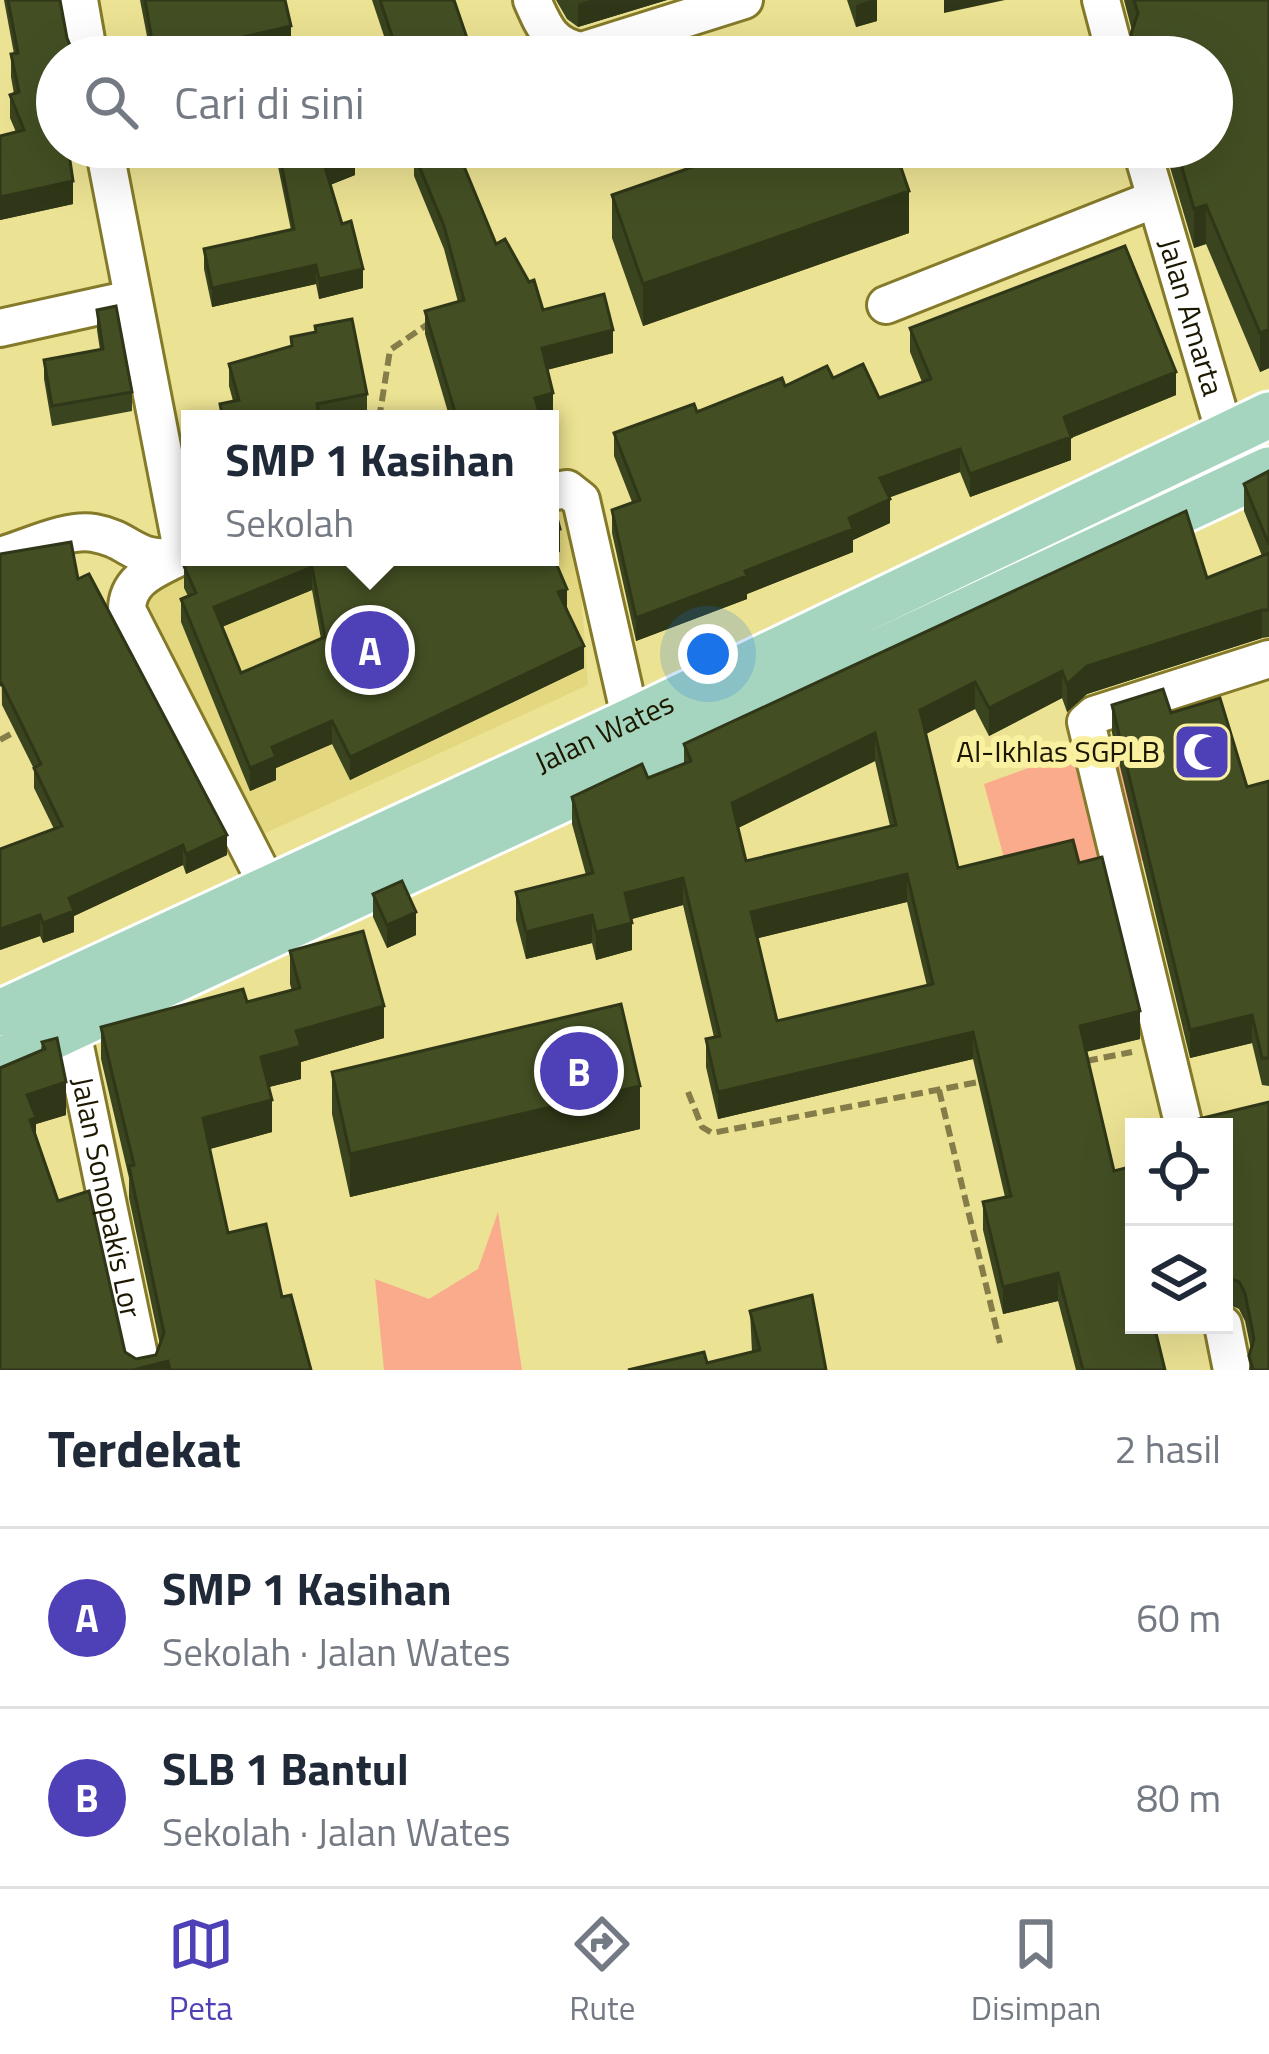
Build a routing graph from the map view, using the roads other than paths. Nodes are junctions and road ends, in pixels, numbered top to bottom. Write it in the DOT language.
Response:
graph roads {
  1 [pos="79,0"];
  2 [pos="532,0"];
  3 [pos="744,0"];
  4 [pos="1101,0"];
  5 [pos="85,36"];
  6 [pos="551,36"];
  7 [pos="630,36"];
  8 [pos="1110,36"];
  9 [pos="108,168"];
  10 [pos="1147,168"];
  11 [pos="1155,199"];
  12 [pos="130,299"];
  13 [pos="886,304"];
  14 [pos="0,328"];
  15 [pos="1269,415"];
  16 [pos="1223,437"];
  17 [pos="1255,478"];
  18 [pos="559,490"];
  19 [pos="181,532"];
  20 [pos="0,556"];
  21 [pos="181,556"];
  22 [pos="181,558"];
  23 [pos="1266,671"];
  24 [pos="631,721"];
  25 [pos="269,888"];
  26 [pos="0,1013"];
  27 [pos="71,1027"];
  28 [pos="0,1060"];
  29 [pos="1226,1117"];
  30 [pos="1182,1118"];
  31 [pos="1222,1118"];
  32 [pos="1225,1334"];
  33 [pos="142,1370"];
  34 [pos="1232,1370"];
  1 -- 5 [label="street"];
  2 -- 6 [label="street"];
  3 -- 7 [label="street"];
  4 -- 8 [label="street"];
  9 -- 12 [label="street"];
  10 -- 11 [label="street, Jalan Amarta"];
  11 -- 13 [label="street"];
  11 -- 16 [label="street, Jalan Amarta"];
  12 -- 14 [label="street"];
  12 -- 19 [label="street"];
  15 -- 16 [label="main road, Jalan Wates"];
  16 -- 17 [label="street, Jalan Amarta"];
  16 -- 24 [label="main road, Jalan Wates"];
  17 -- 27 [label="main road, Jalan Wates"];
  18 -- 24 [label="street"];
  20 -- 21 [label="street"];
  22 -- 25 [label="street"];
  23 -- 30 [label="street"];
  24 -- 25 [label="main road, Jalan Wates"];
  25 -- 26 [label="main road, Jalan Wates"];
  27 -- 28 [label="main road, Jalan Wates"];
  27 -- 33 [label="street, Jalan Sonopakis Lor"];
  29 -- 31 [label="street"];
  32 -- 34 [label="street"];
}
